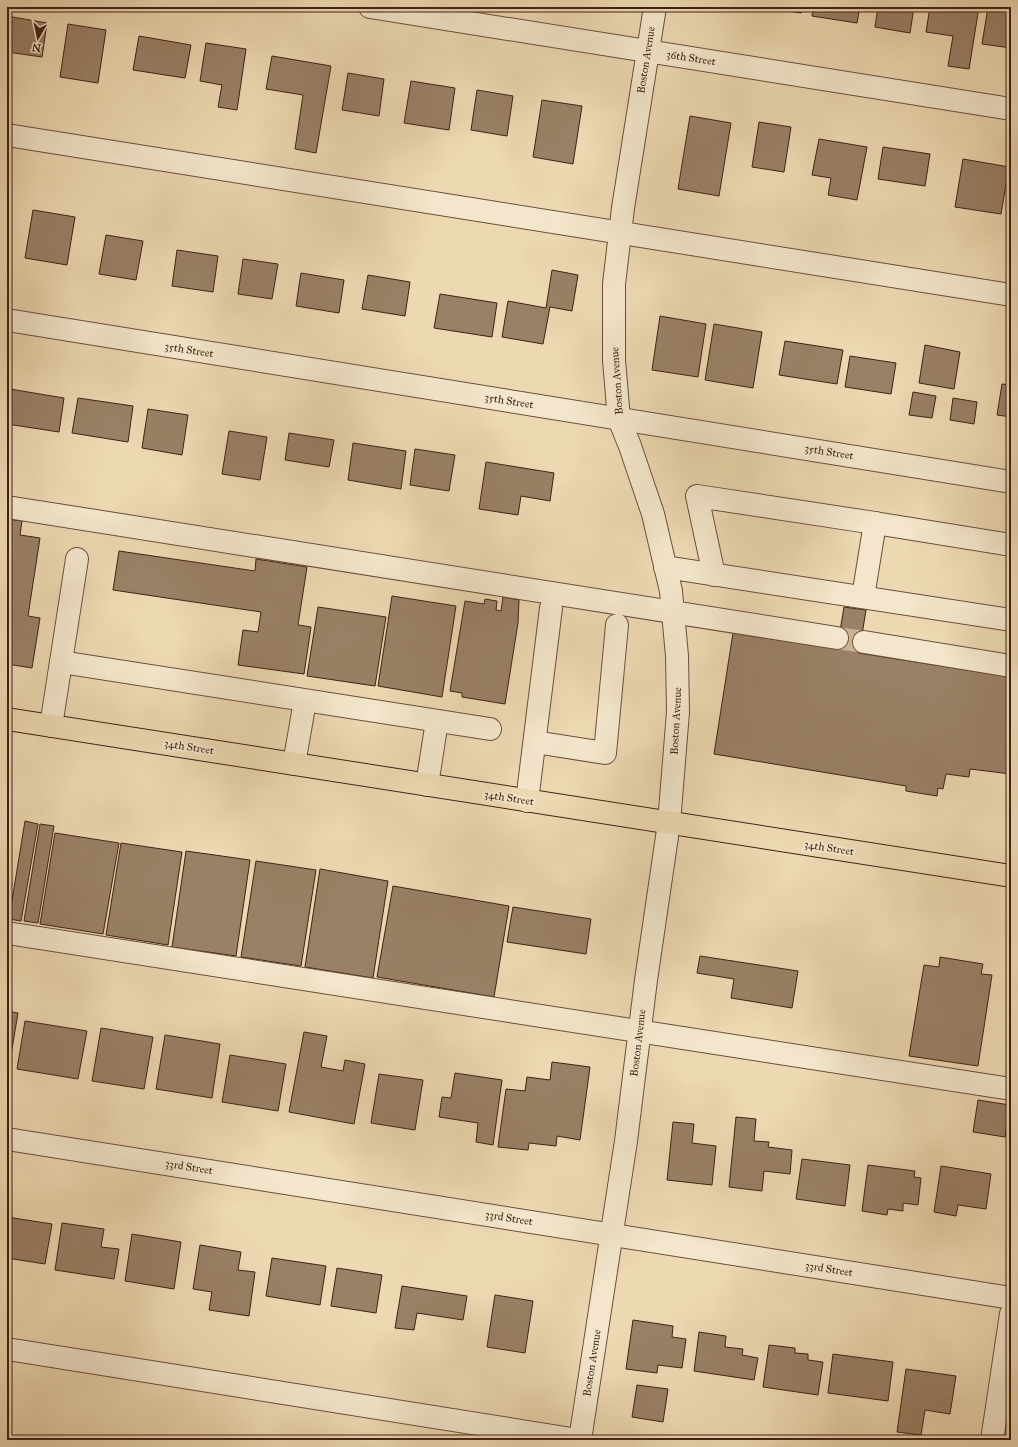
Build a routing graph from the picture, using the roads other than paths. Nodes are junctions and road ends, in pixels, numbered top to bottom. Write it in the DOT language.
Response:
graph roads {
  1 [pos="370,7"];
  2 [pos="655,7"];
  3 [pos="648,51"];
  4 [pos="1011,109"];
  5 [pos="7,134"];
  6 [pos="620,232"];
  7 [pos="1011,295"];
  8 [pos="7,320"];
  9 [pos="619,419"];
  10 [pos="1011,482"];
  11 [pos="7,507"];
  12 [pos="875,523"];
  13 [pos="1011,545"];
  14 [pos="76,559"];
  15 [pos="665,567"];
  16 [pos="714,575"];
  17 [pos="863,597"];
  18 [pos="551,608"];
  19 [pos="674,612"];
  20 [pos="1011,620"];
  21 [pos="617,625"];
  22 [pos="837,638"];
  23 [pos="864,642"];
  24 [pos="61,662"];
  25 [pos="1011,666"];
  26 [pos="305,701"];
  27 [pos="7,719"];
  28 [pos="437,721"];
  29 [pos="51,726"];
  30 [pos="490,729"];
  31 [pos="535,742"];
  32 [pos="294,764"];
  33 [pos="427,785"];
  34 [pos="526,801"];
  35 [pos="669,823"];
  36 [pos="1011,876"];
  37 [pos="7,933"];
  38 [pos="640,1032"];
  39 [pos="1011,1089"];
  40 [pos="7,1138"];
  41 [pos="611,1234"];
  42 [pos="1011,1298"];
  43 [pos="1011,1314"];
  44 [pos="7,1349"];
  45 [pos="579,1440"];
  46 [pos="992,1440"];
  1 -- 3 [label="street, 36th Street"];
  2 -- 3 [label="street, Boston Avenue"];
  3 -- 4 [label="street, 36th Street"];
  3 -- 6 [label="street, Boston Avenue"];
  5 -- 6 [label="street"];
  6 -- 7 [label="street"];
  6 -- 9 [label="street, Boston Avenue"];
  8 -- 9 [label="street, 35th Street"];
  9 -- 10 [label="street, 35th Street"];
  9 -- 15 [label="street, Boston Avenue"];
  11 -- 19 [label="street"];
  12 -- 13 [label="street"];
  12 -- 16 [label="street"];
  12 -- 17 [label="street"];
  14 -- 24 [label="street"];
  15 -- 16 [label="street"];
  15 -- 19 [label="street, Boston Avenue"];
  16 -- 17 [label="street"];
  17 -- 20 [label="street"];
  18 -- 31 [label="street"];
  19 -- 22 [label="street"];
  19 -- 35 [label="street, Boston Avenue"];
  21 -- 31 [label="street"];
  23 -- 25 [label="street"];
  24 -- 26 [label="street"];
  24 -- 29 [label="street"];
  26 -- 28 [label="street"];
  26 -- 32 [label="street"];
  27 -- 29 [label="main road, 34th Street"];
  28 -- 30 [label="street"];
  28 -- 33 [label="street"];
  29 -- 32 [label="main road, 34th Street"];
  31 -- 34 [label="street"];
  32 -- 33 [label="main road, 34th Street"];
  33 -- 34 [label="main road, 34th Street"];
  34 -- 35 [label="main road, 34th Street"];
  35 -- 36 [label="main road, 34th Street"];
  35 -- 38 [label="street, Boston Avenue"];
  37 -- 38 [label="street"];
  38 -- 39 [label="street"];
  38 -- 41 [label="street, Boston Avenue"];
  40 -- 41 [label="street, 33rd Street"];
  41 -- 42 [label="street, 33rd Street"];
  41 -- 45 [label="street, Boston Avenue"];
  43 -- 46 [label="street"];
  44 -- 45 [label="street"];
}
